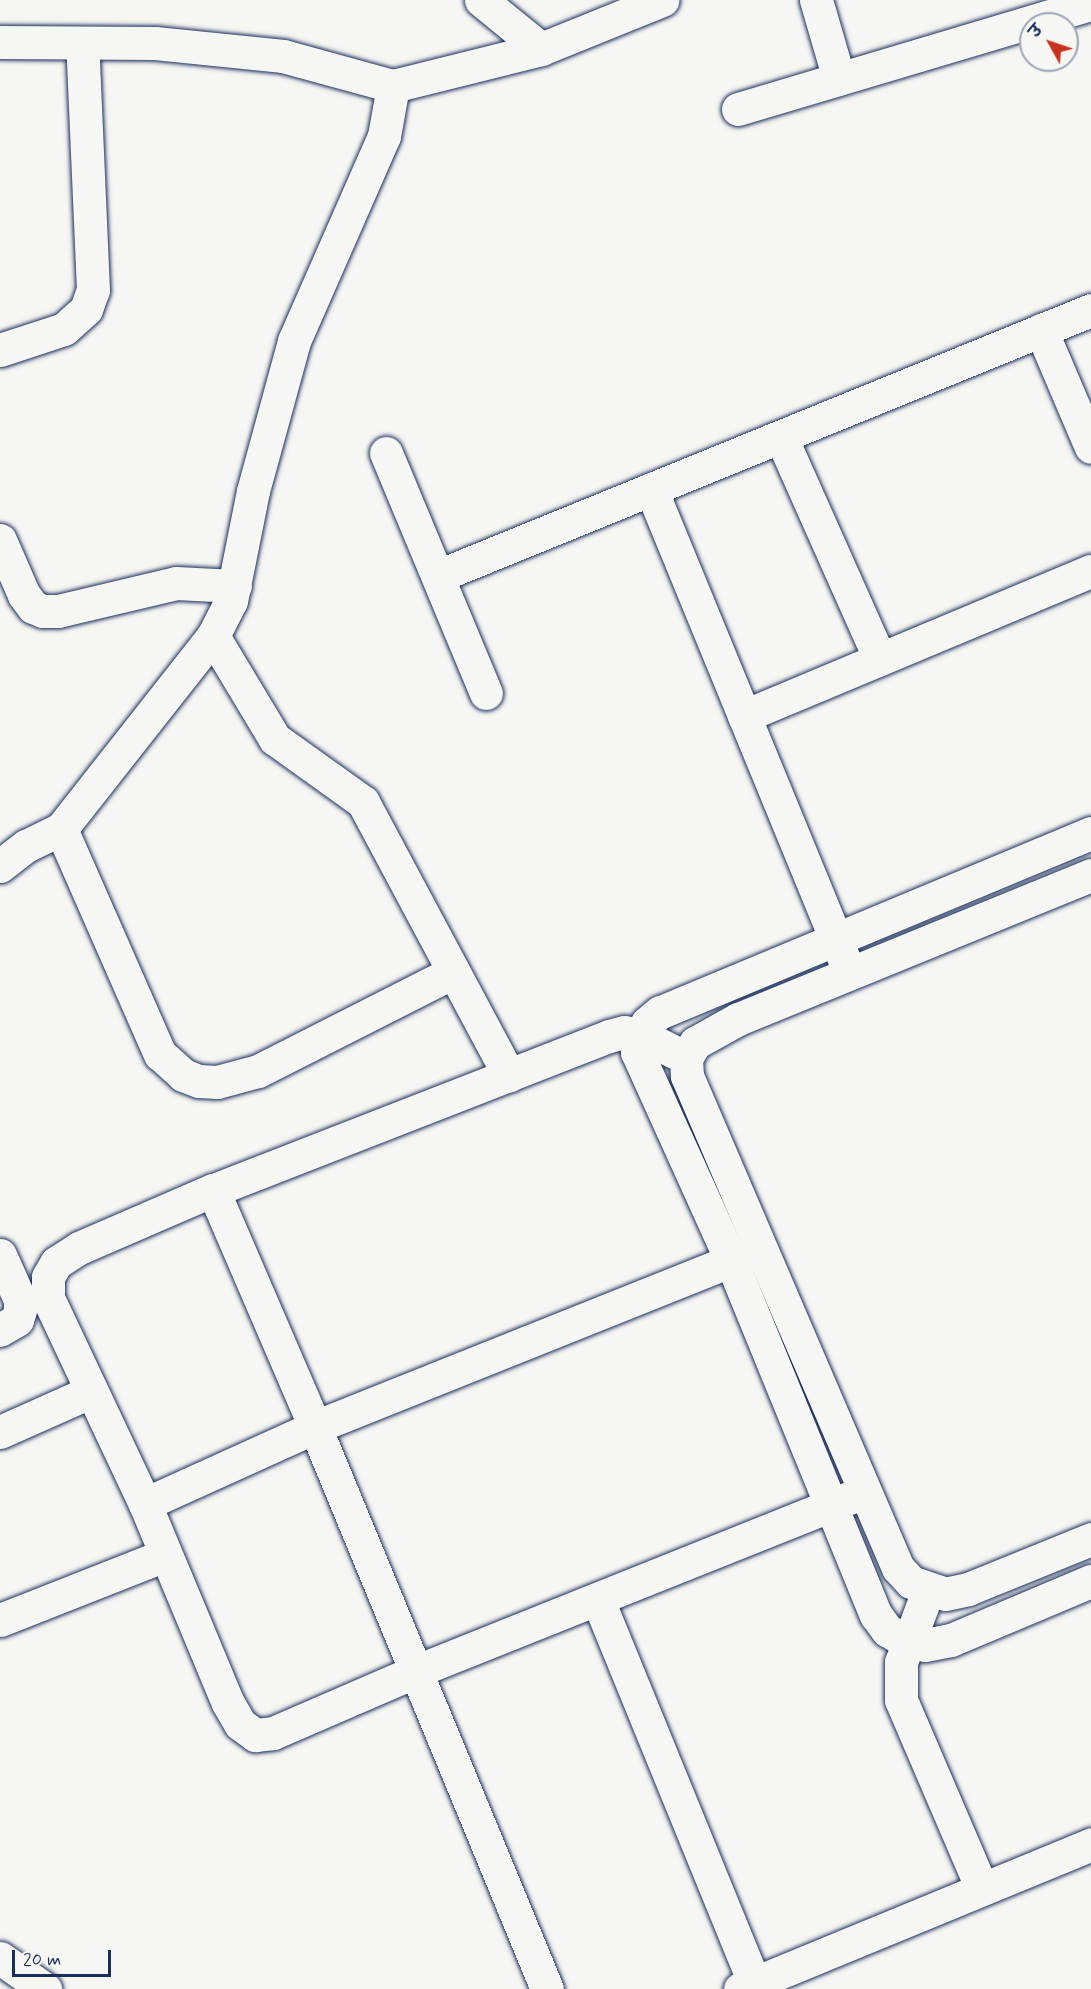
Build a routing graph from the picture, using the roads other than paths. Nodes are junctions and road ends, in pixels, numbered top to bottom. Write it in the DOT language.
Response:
graph roads {
  1 [pos="481,0"];
  2 [pos="662,0"];
  3 [pos="816,0"];
  4 [pos="1091,4"];
  5 [pos="0,42"];
  6 [pos="82,43"];
  7 [pos="541,49"];
  8 [pos="838,79"];
  9 [pos="393,86"];
  10 [pos="738,109"];
  11 [pos="1091,310"];
  12 [pos="1041,330"];
  13 [pos="0,350"];
  14 [pos="781,437"];
  15 [pos="1091,447"];
  16 [pos="386,453"];
  17 [pos="651,489"];
  18 [pos="0,540"];
  19 [pos="1091,571"];
  20 [pos="438,576"];
  21 [pos="235,586"];
  22 [pos="213,636"];
  23 [pos="880,659"];
  24 [pos="486,693"];
  25 [pos="744,716"];
  26 [pos="61,829"];
  27 [pos="1091,832"];
  28 [pos="0,866"];
  29 [pos="1091,875"];
  30 [pos="835,938"];
  31 [pos="453,972"];
  32 [pos="849,974"];
  33 [pos="640,1035"];
  34 [pos="686,1058"];
  35 [pos="509,1076"];
  36 [pos="213,1190"];
  37 [pos="764,1248"];
  38 [pos="0,1255"];
  39 [pos="729,1258"];
  40 [pos="0,1330"];
  41 [pos="90,1392"];
  42 [pos="315,1427"];
  43 [pos="0,1432"];
  44 [pos="864,1492"];
  45 [pos="145,1504"];
  46 [pos="832,1508"];
  47 [pos="1091,1539"];
  48 [pos="165,1555"];
  49 [pos="1091,1581"];
  50 [pos="928,1591"];
  51 [pos="598,1600"];
  52 [pos="0,1620"];
  53 [pos="907,1642"];
  54 [pos="414,1672"];
  55 [pos="1091,1844"];
  56 [pos="981,1887"];
  57 [pos="0,1958"];
  58 [pos="747,1986"];
  59 [pos="45,1989"];
  60 [pos="547,1989"];
  1 -- 7 [label="street"];
  2 -- 7 [label="street"];
  3 -- 8 [label="street"];
  4 -- 8 [label="street"];
  5 -- 6 [label="street"];
  6 -- 9 [label="street"];
  6 -- 13 [label="street"];
  7 -- 9 [label="street"];
  8 -- 10 [label="street"];
  9 -- 21 [label="street"];
  11 -- 12 [label="street"];
  12 -- 14 [label="street"];
  12 -- 15 [label="street"];
  14 -- 17 [label="street"];
  14 -- 23 [label="street"];
  16 -- 20 [label="street"];
  17 -- 20 [label="street"];
  17 -- 25 [label="street"];
  18 -- 21 [label="street"];
  19 -- 23 [label="street"];
  20 -- 24 [label="street"];
  21 -- 22 [label="street"];
  22 -- 26 [label="street"];
  22 -- 31 [label="street"];
  23 -- 25 [label="street"];
  25 -- 30 [label="street"];
  26 -- 28 [label="street"];
  26 -- 31 [label="street"];
  27 -- 30 [label="street"];
  29 -- 32 [label="street"];
  30 -- 32 [label="street"];
  30 -- 33 [label="street"];
  31 -- 35 [label="street"];
  32 -- 34 [label="street"];
  33 -- 34 [label="street"];
  33 -- 35 [label="street"];
  33 -- 39 [label="street"];
  34 -- 37 [label="street"];
  35 -- 36 [label="street"];
  36 -- 41 [label="street"];
  36 -- 42 [label="street"];
  37 -- 39 [label="street"];
  37 -- 44 [label="street"];
  38 -- 40 [label="street"];
  39 -- 42 [label="street"];
  39 -- 46 [label="street"];
  41 -- 43 [label="street"];
  41 -- 45 [label="street"];
  42 -- 45 [label="street"];
  42 -- 54 [label="street"];
  44 -- 46 [label="street"];
  44 -- 50 [label="street"];
  45 -- 48 [label="street"];
  46 -- 51 [label="street"];
  46 -- 53 [label="street"];
  47 -- 50 [label="street"];
  48 -- 52 [label="street"];
  48 -- 54 [label="street"];
  49 -- 53 [label="street"];
  50 -- 53 [label="street"];
  51 -- 54 [label="street"];
  51 -- 58 [label="street"];
  53 -- 56 [label="street"];
  54 -- 60 [label="street"];
  55 -- 56 [label="street"];
  56 -- 58 [label="street"];
  57 -- 59 [label="street"];
}
